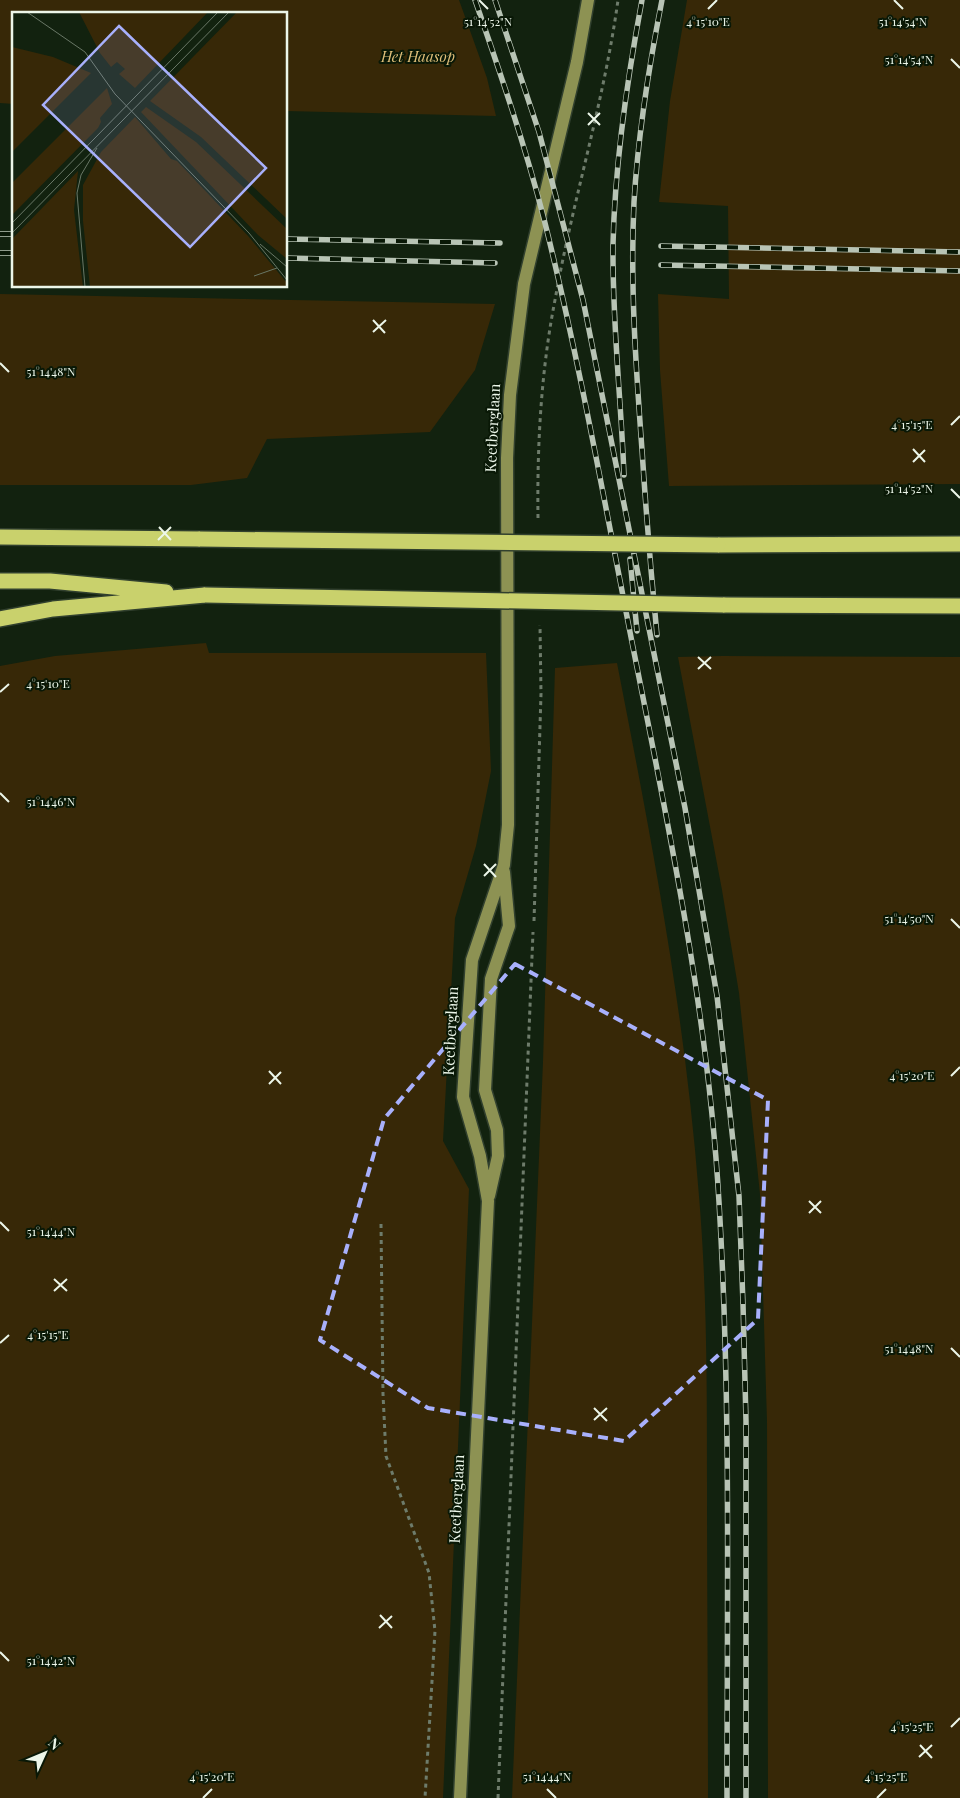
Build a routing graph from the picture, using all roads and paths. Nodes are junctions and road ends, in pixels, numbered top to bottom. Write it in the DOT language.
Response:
graph roads {
  1 [pos="588,0"];
  2 [pos="618,0"];
  3 [pos="538,526"];
  4 [pos="0,536"];
  5 [pos="960,544"];
  6 [pos="0,581"];
  7 [pos="205,595"];
  8 [pos="960,606"];
  9 [pos="540,615"];
  10 [pos="0,619"];
  11 [pos="504,865"];
  12 [pos="488,1201"];
  13 [pos="381,1224"];
  14 [pos="425,1798"];
  15 [pos="460,1798"];
  16 [pos="498,1798"];
  1 -- 11 [label="main road, Keetberglaan"];
  2 -- 3 [label="path"];
  4 -- 5 [label="highway, bridge"];
  6 -- 7 [label="highway"];
  7 -- 8 [label="highway, bridge"];
  7 -- 10 [label="highway"];
  9 -- 16 [label="path"];
  11 -- 12 [label="main road, Keetberglaan"];
  11 -- 12 [label="main road, Keetberglaan"];
  12 -- 15 [label="main road, Keetberglaan"];
  13 -- 14 [label="path"];
}
